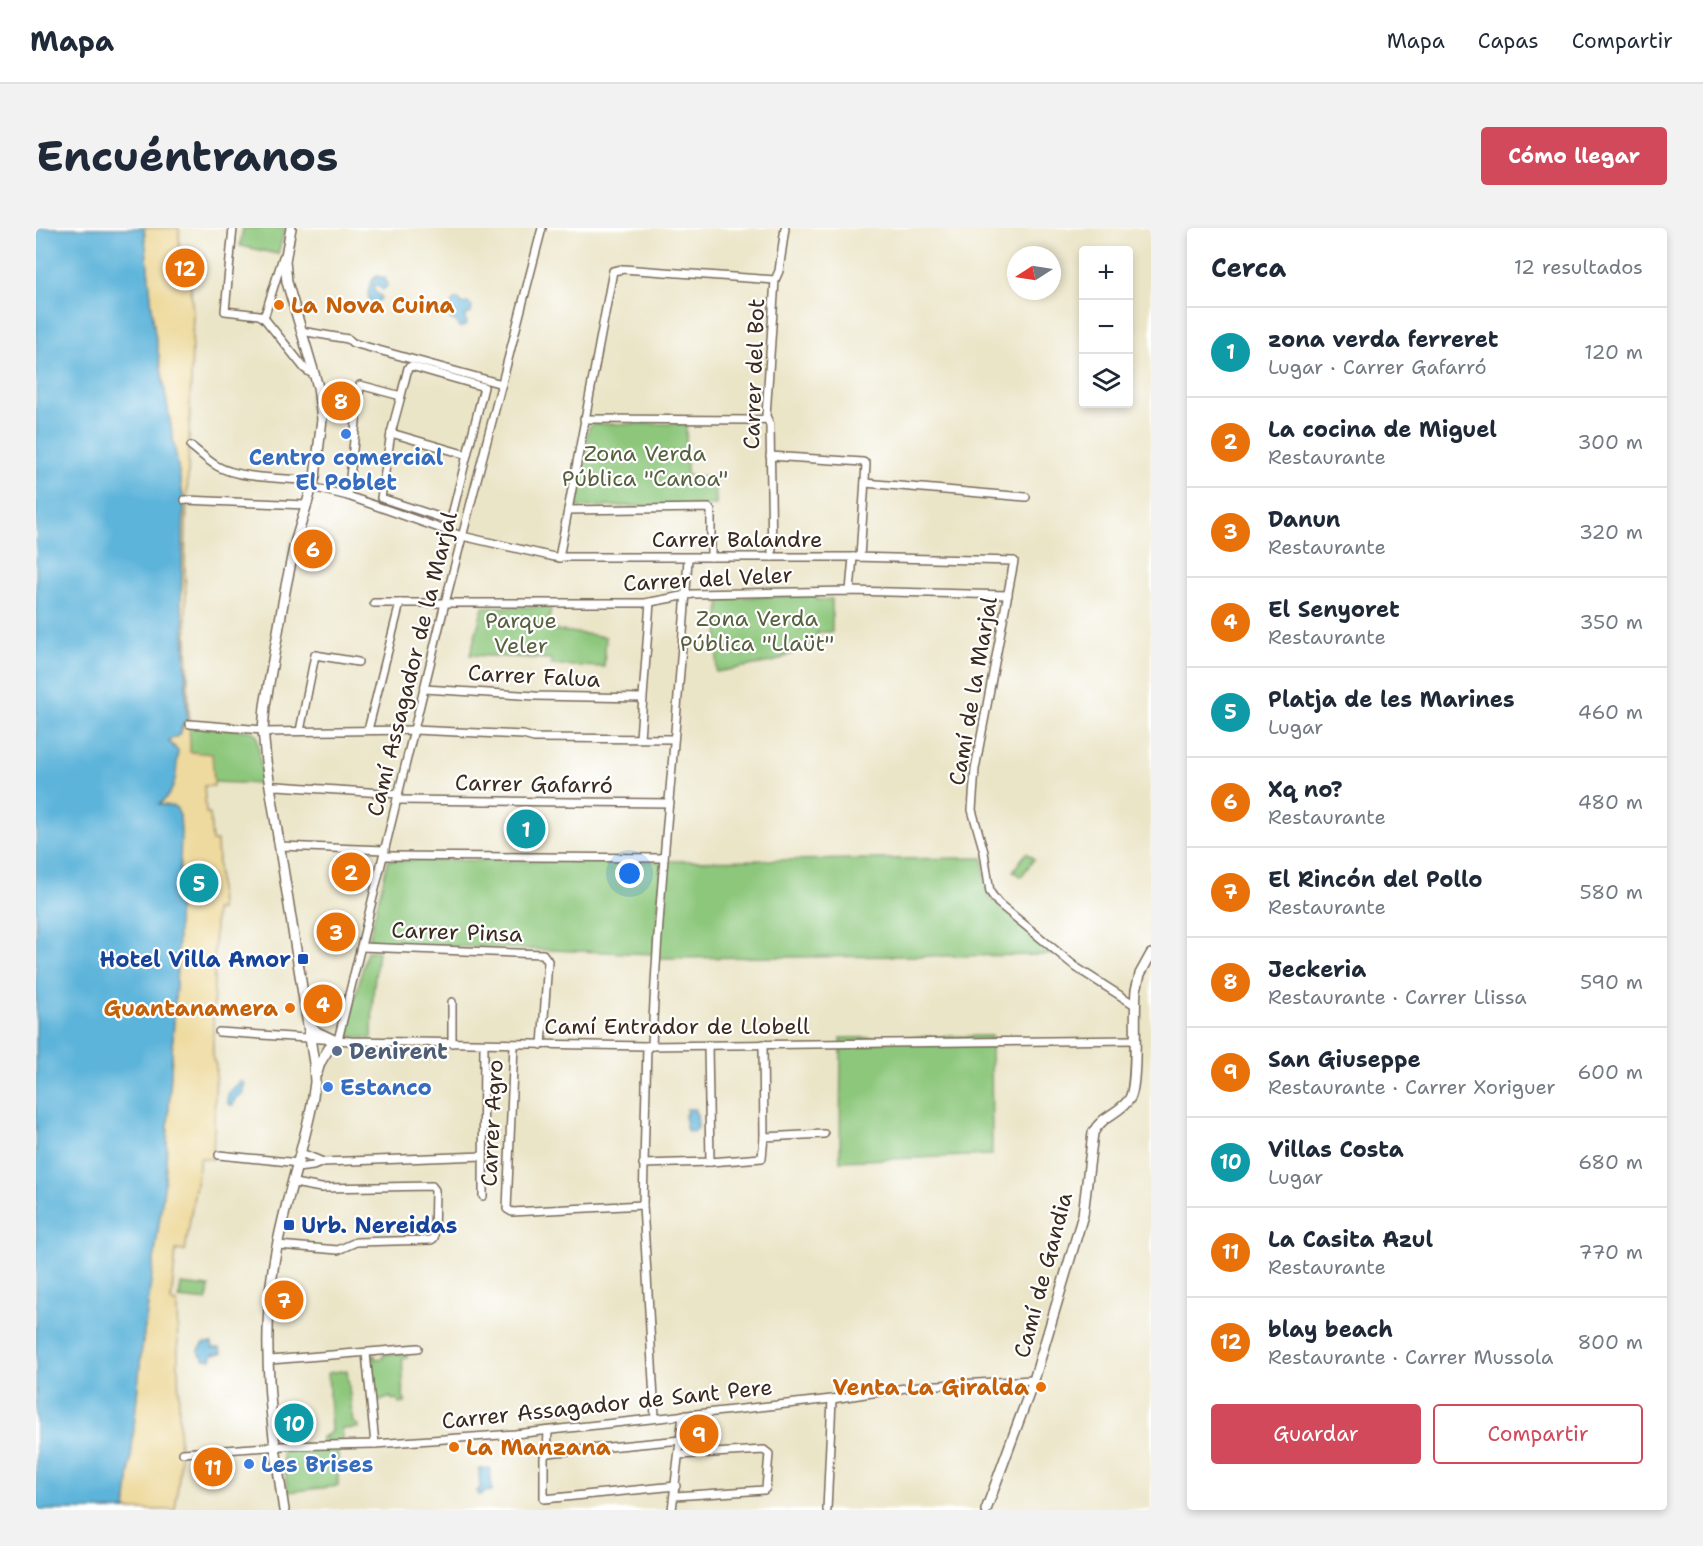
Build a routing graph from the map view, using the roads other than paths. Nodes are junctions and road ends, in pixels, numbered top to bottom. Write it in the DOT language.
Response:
graph roads {
  1 [pos="233,228"];
  2 [pos="291,228"];
  3 [pos="542,228"];
  4 [pos="785,228"];
  5 [pos="286,249"];
  6 [pos="775,280"];
  7 [pos="264,318"];
  8 [pos="301,331"];
  9 [pos="315,377"];
  10 [pos="502,384"];
  11 [pos="401,396"];
  12 [pos="584,419"];
  13 [pos="767,419"];
  14 [pos="391,433"];
  15 [pos="191,446"];
  16 [pos="467,455"];
  17 [pos="770,456"];
  18 [pos="865,483"];
  19 [pos="313,484"];
  20 [pos="348,496"];
  21 [pos="1026,497"];
  22 [pos="185,500"];
  23 [pos="306,505"];
  24 [pos="568,510"];
  25 [pos="462,536"];
  26 [pos="711,557"];
  27 [pos="772,557"];
  28 [pos="857,557"];
  29 [pos="559,558"];
  30 [pos="688,558"];
  31 [pos="1014,561"];
  32 [pos="850,591"];
  33 [pos="686,595"];
  34 [pos="1008,595"];
  35 [pos="650,602"];
  36 [pos="374,603"];
  37 [pos="400,603"];
  38 [pos="445,603"];
  39 [pos="357,662"];
  40 [pos="424,688"];
  41 [pos="642,698"];
  42 [pos="190,724"];
  43 [pos="368,730"];
  44 [pos="414,730"];
  45 [pos="263,731"];
  46 [pos="300,731"];
  47 [pos="640,738"];
  48 [pos="674,739"];
  49 [pos="270,787"];
  50 [pos="397,797"];
  51 [pos="670,803"];
  52 [pos="279,846"];
  53 [pos="384,853"];
  54 [pos="664,858"];
  55 [pos="361,947"];
  56 [pos="1151,954"];
  57 [pos="452,1002"];
  58 [pos="1135,1005"];
  59 [pos="308,1023"];
  60 [pos="219,1032"];
  61 [pos="311,1039"];
  62 [pos="336,1040"];
  63 [pos="1134,1040"];
  64 [pos="452,1043"];
  65 [pos="484,1044"];
  66 [pos="514,1044"];
  67 [pos="763,1044"];
  68 [pos="542,1045"];
  69 [pos="708,1045"];
  70 [pos="649,1046"];
  71 [pos="315,1082"];
  72 [pos="824,1134"];
  73 [pos="764,1137"];
  74 [pos="301,1152"];
  75 [pos="219,1155"];
  76 [pos="483,1156"];
  77 [pos="323,1162"];
  78 [pos="710,1162"];
  79 [pos="643,1164"];
  80 [pos="298,1166"];
  81 [pos="294,1183"];
  82 [pos="483,1196"];
  83 [pos="643,1205"];
  84 [pos="278,1245"];
  85 [pos="418,1348"];
  86 [pos="366,1353"];
  87 [pos="270,1360"];
  88 [pos="1034,1380"];
  89 [pos="832,1399"];
  90 [pos="683,1415"];
  91 [pos="655,1418"];
  92 [pos="548,1431"];
  93 [pos="681,1440"];
  94 [pos="375,1444"];
  95 [pos="274,1447"];
  96 [pos="183,1453"];
  97 [pos="547,1453"];
  98 [pos="680,1455"];
  99 [pos="676,1486"];
  100 [pos="675,1496"];
  101 [pos="284,1510"];
  102 [pos="672,1510"];
  103 [pos="827,1510"];
  104 [pos="986,1510"];
  1 -- 7 [label="street"];
  2 -- 5 [label="main road"];
  3 -- 10 [label="street, Camí Assagador de la Marjal"];
  4 -- 6 [label="street, Carrer del Bot"];
  5 -- 7 [label="street"];
  5 -- 8 [label="main road"];
  6 -- 12 [label="street"];
  6 -- 13 [label="street, Carrer del Bot"];
  7 -- 9 [label="street"];
  8 -- 9 [label="main road"];
  8 -- 10 [label="street"];
  9 -- 19 [label="main road"];
  10 -- 25 [label="street, Camí Assagador de la Marjal"];
  11 -- 14 [label="street"];
  11 -- 16 [label="street"];
  11 -- 20 [label="street"];
  12 -- 13 [label="street"];
  12 -- 24 [label="street"];
  13 -- 17 [label="street, Carrer del Bot"];
  14 -- 16 [label="street"];
  14 -- 16 [label="street"];
  15 -- 19 [label="street, Carrer Balandre"];
  17 -- 18 [label="street"];
  17 -- 27 [label="street, Carrer del Bot"];
  18 -- 21 [label="street"];
  18 -- 28 [label="street"];
  19 -- 20 [label="street, Carrer Balandre"];
  19 -- 23 [label="main road"];
  20 -- 25 [label="street, Carrer Balandre"];
  22 -- 23 [label="street"];
  23 -- 45 [label="main road"];
  24 -- 26 [label="street"];
  24 -- 29 [label="street"];
  25 -- 29 [label="street, Carrer Balandre"];
  25 -- 38 [label="street, Camí Assagador de la Marjal"];
  26 -- 27 [label="street, Carrer Balandre"];
  26 -- 30 [label="street, Carrer Balandre"];
  27 -- 28 [label="street, Carrer Balandre"];
  28 -- 31 [label="street, Carrer Balandre"];
  28 -- 32 [label="street"];
  29 -- 30 [label="street, Carrer Balandre"];
  30 -- 33 [label="street"];
  31 -- 34 [label="street, Camí de la Marjal"];
  32 -- 33 [label="street, Carrer del Veler"];
  32 -- 34 [label="street, Carrer del Veler"];
  33 -- 35 [label="street, Carrer del Veler"];
  33 -- 48 [label="street"];
  34 -- 58 [label="street, Camí de la Marjal"];
  35 -- 38 [label="street, Carrer del Veler"];
  35 -- 41 [label="street"];
  36 -- 37 [label="street, Carrer del Veler"];
  37 -- 38 [label="street, Carrer del Veler"];
  37 -- 43 [label="street"];
  38 -- 40 [label="street, Camí Assagador de la Marjal"];
  39 -- 46 [label="street"];
  40 -- 41 [label="street, Carrer Falua"];
  40 -- 44 [label="street, Camí Assagador de la Marjal"];
  41 -- 47 [label="street"];
  42 -- 45 [label="street"];
  43 -- 44 [label="street"];
  43 -- 46 [label="street"];
  44 -- 47 [label="street"];
  44 -- 50 [label="street, Camí Assagador de la Marjal"];
  45 -- 46 [label="street"];
  45 -- 49 [label="main road"];
  47 -- 48 [label="street"];
  48 -- 51 [label="street"];
  49 -- 50 [label="street, Carrer Gafarró"];
  49 -- 52 [label="main road"];
  50 -- 51 [label="street, Carrer Gafarró"];
  50 -- 53 [label="street, Camí Assagador de la Marjal"];
  51 -- 54 [label="street"];
  52 -- 53 [label="street"];
  52 -- 59 [label="main road"];
  53 -- 54 [label="street"];
  53 -- 55 [label="street, Camí Assagador de la Marjal"];
  54 -- 70 [label="street"];
  55 -- 62 [label="street, Camí Assagador de la Marjal"];
  55 -- 68 [label="street, Carrer Pinsa"];
  56 -- 58 [label="main road, Camí de Gandia"];
  57 -- 64 [label="street"];
  58 -- 63 [label="main road, Camí de Gandia"];
  59 -- 61 [label="main road"];
  59 -- 62 [label="main road"];
  60 -- 61 [label="street, Camí Entrador de Llobell"];
  61 -- 62 [label="street, Camí Entrador de Llobell"];
  61 -- 71 [label="main road"];
  62 -- 64 [label="street, Camí Entrador de Llobell"];
  62 -- 71 [label="main road"];
  63 -- 67 [label="street, Camí Entrador de Llobell"];
  63 -- 88 [label="main road, Camí de Gandia"];
  64 -- 65 [label="street, Camí Entrador de Llobell"];
  65 -- 66 [label="street, Camí Entrador de Llobell"];
  65 -- 76 [label="street"];
  66 -- 68 [label="street, Camí Entrador de Llobell"];
  66 -- 83 [label="street, Carrer Agro"];
  67 -- 69 [label="street, Camí Entrador de Llobell"];
  67 -- 73 [label="street"];
  68 -- 70 [label="street, Camí Entrador de Llobell"];
  69 -- 70 [label="street, Camí Entrador de Llobell"];
  69 -- 78 [label="street"];
  70 -- 79 [label="street"];
  71 -- 74 [label="main road"];
  72 -- 73 [label="street"];
  73 -- 78 [label="street"];
  74 -- 77 [label="street"];
  74 -- 80 [label="main road"];
  75 -- 80 [label="street"];
  76 -- 77 [label="street"];
  76 -- 82 [label="street"];
  77 -- 80 [label="street"];
  78 -- 79 [label="street"];
  79 -- 83 [label="street"];
  80 -- 81 [label="main road"];
  81 -- 84 [label="main road"];
  81 -- 84 [label="street"];
  83 -- 91 [label="street"];
  84 -- 87 [label="main road"];
  85 -- 86 [label="street"];
  86 -- 87 [label="street"];
  86 -- 94 [label="street"];
  87 -- 95 [label="main road"];
  88 -- 89 [label="street, Carrer Assagador de Sant Pere"];
  88 -- 104 [label="main road, Camí de Gandia"];
  89 -- 90 [label="street, Carrer Assagador de Sant Pere"];
  89 -- 103 [label="street"];
  90 -- 91 [label="street, Carrer Assagador de Sant Pere"];
  90 -- 93 [label="street"];
  91 -- 92 [label="street, Carrer Assagador de Sant Pere"];
  92 -- 94 [label="street, Carrer Assagador de Sant Pere"];
  92 -- 97 [label="street"];
  93 -- 97 [label="street"];
  93 -- 98 [label="street"];
  94 -- 95 [label="street, Carrer Assagador de Sant Pere"];
  95 -- 96 [label="street, Carrer Assagador de Sant Pere"];
  95 -- 101 [label="main road"];
  97 -- 99 [label="street"];
  98 -- 99 [label="street"];
  98 -- 100 [label="street"];
  99 -- 100 [label="street"];
  100 -- 102 [label="street"];
}
